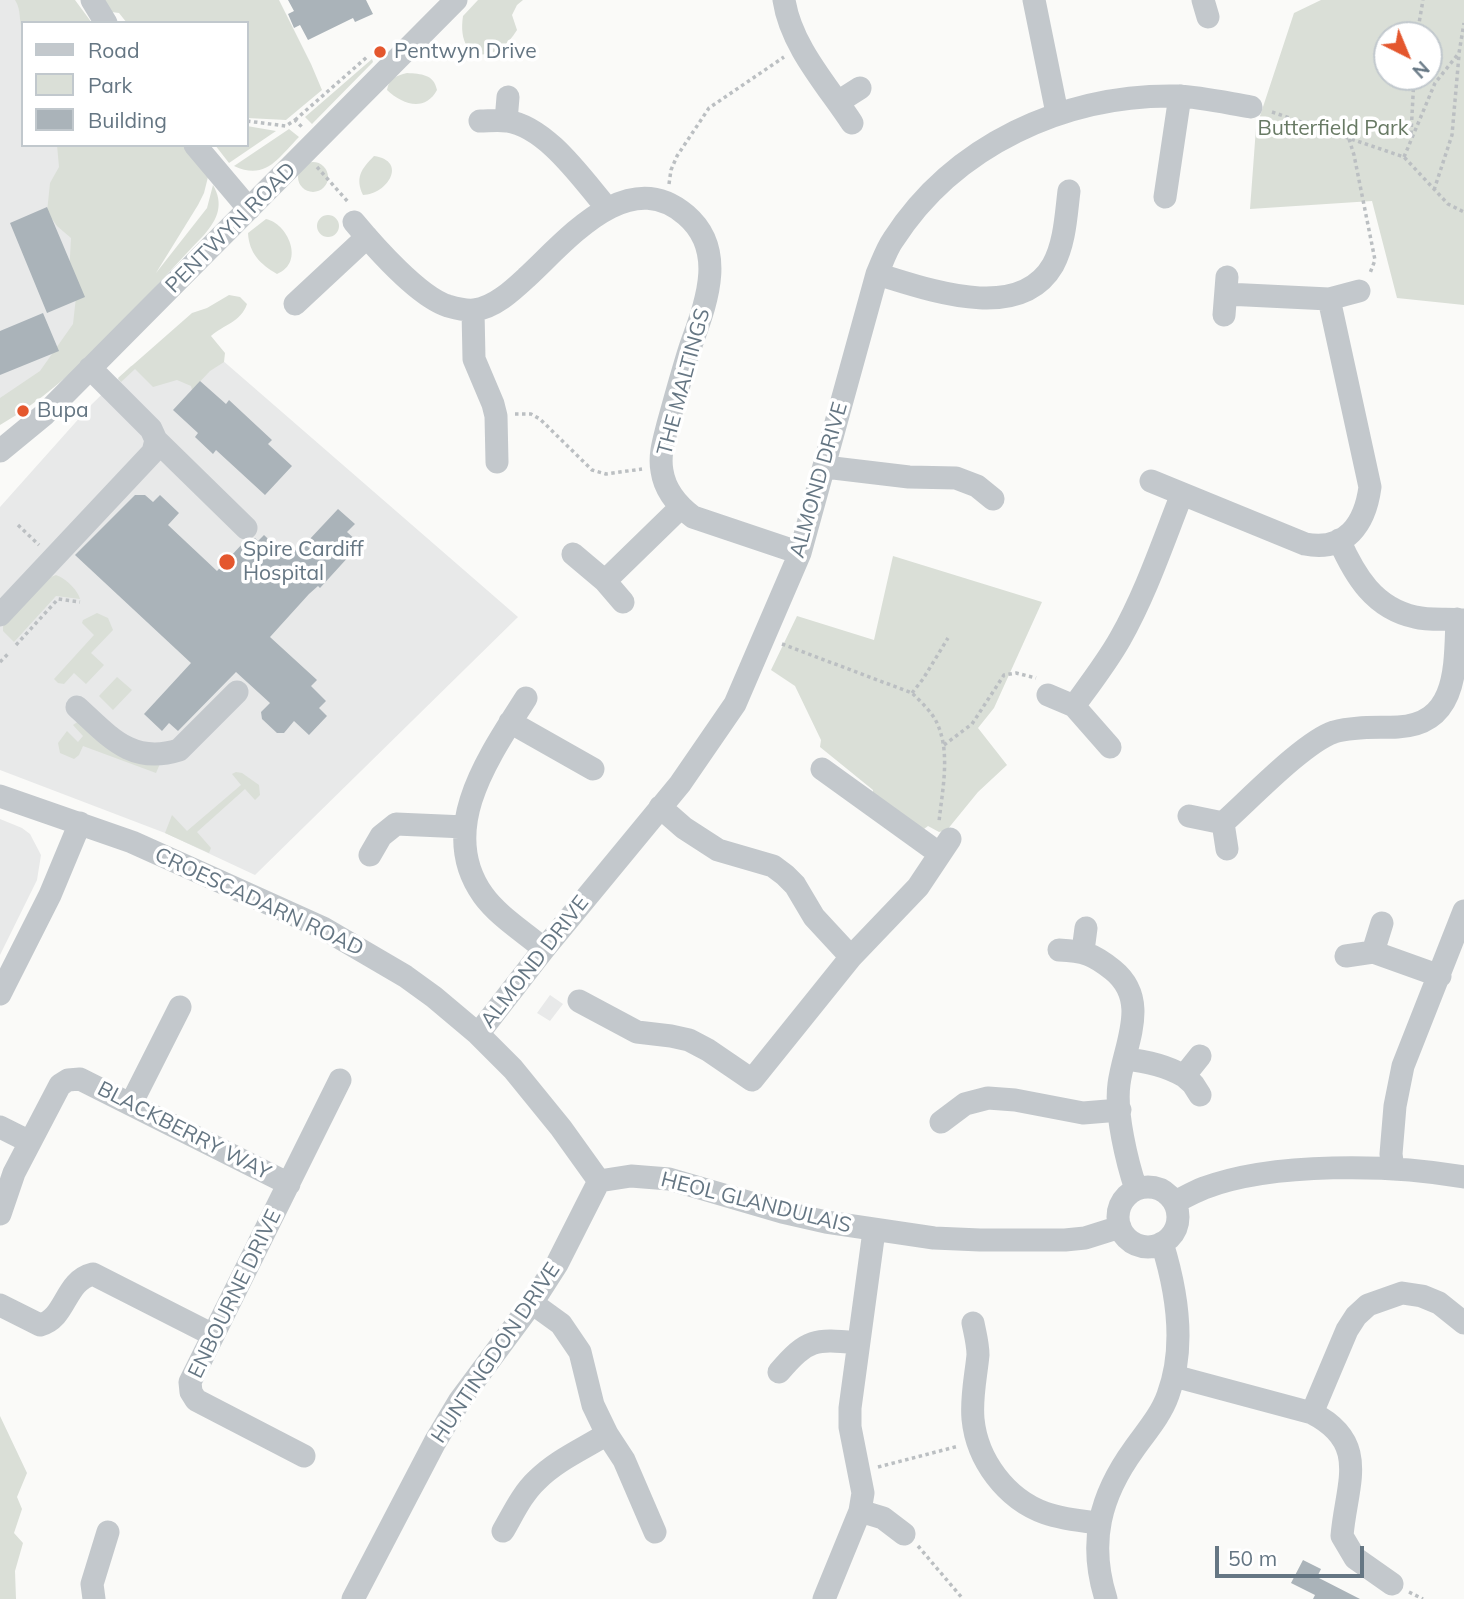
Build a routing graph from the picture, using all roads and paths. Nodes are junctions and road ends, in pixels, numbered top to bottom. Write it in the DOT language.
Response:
graph roads {
  1 [pos="92,0"];
  2 [pos="456,0"];
  3 [pos="784,0"];
  4 [pos="1034,0"];
  5 [pos="1423,0"];
  6 [pos="105,21"];
  7 [pos="1419,21"];
  8 [pos="1464,23"];
  9 [pos="800,46"];
  10 [pos="1459,53"];
  11 [pos="860,88"];
  12 [pos="1412,91"];
  13 [pos="1180,96"];
  14 [pos="508,97"];
  15 [pos="838,102"];
  16 [pos="1251,107"];
  17 [pos="1057,113"];
  18 [pos="248,121"];
  19 [pos="480,121"];
  20 [pos="506,121"];
  21 [pos="852,123"];
  22 [pos="305,130"];
  23 [pos="1349,139"];
  24 [pos="1410,139"];
  25 [pos="197,147"];
  26 [pos="1404,157"];
  27 [pos="316,165"];
  28 [pos="1434,190"];
  29 [pos="1069,191"];
  30 [pos="1165,197"];
  31 [pos="667,203"];
  32 [pos="607,208"];
  33 [pos="249,209"];
  34 [pos="1464,212"];
  35 [pos="361,229"];
  36 [pos="877,274"];
  37 [pos="1359,291"];
  38 [pos="1226,295"];
  39 [pos="1329,299"];
  40 [pos="295,304"];
  41 [pos="473,310"];
  42 [pos="90,369"];
  43 [pos="496,416"];
  44 [pos="156,440"];
  45 [pos="0,451"];
  46 [pos="496,462"];
  47 [pos="661,467"];
  48 [pos="825,467"];
  49 [pos="1151,481"];
  50 [pos="1182,494"];
  51 [pos="993,499"];
  52 [pos="680,508"];
  53 [pos="18,525"];
  54 [pos="246,528"];
  55 [pos="1339,540"];
  56 [pos="47,553"];
  57 [pos="573,554"];
  58 [pos="800,554"];
  59 [pos="605,581"];
  60 [pos="80,602"];
  61 [pos="623,602"];
  62 [pos="0,615"];
  63 [pos="1461,620"];
  64 [pos="763,637"];
  65 [pos="948,638"];
  66 [pos="16,645"];
  67 [pos="9,653"];
  68 [pos="0,662"];
  69 [pos="237,692"];
  70 [pos="912,693"];
  71 [pos="1048,695"];
  72 [pos="526,698"];
  73 [pos="1074,706"];
  74 [pos="77,707"];
  75 [pos="510,722"];
  76 [pos="944,745"];
  77 [pos="1110,747"];
  78 [pos="593,769"];
  79 [pos="822,769"];
  80 [pos="0,796"];
  81 [pos="660,807"];
  82 [pos="1189,816"];
  83 [pos="80,822"];
  84 [pos="1223,823"];
  85 [pos="465,827"];
  86 [pos="945,846"];
  87 [pos="1227,849"];
  88 [pos="370,855"];
  89 [pos="1464,911"];
  90 [pos="1382,923"];
  91 [pos="544,949"];
  92 [pos="1059,950"];
  93 [pos="1373,953"];
  94 [pos="1346,956"];
  95 [pos="851,957"];
  96 [pos="1440,975"];
  97 [pos="0,994"];
  98 [pos="579,1001"];
  99 [pos="180,1007"];
  100 [pos="478,1034"];
  101 [pos="1200,1056"];
  102 [pos="1125,1059"];
  103 [pos="1184,1076"];
  104 [pos="340,1080"];
  105 [pos="1200,1096"];
  106 [pos="131,1104"];
  107 [pos="1120,1110"];
  108 [pos="941,1122"];
  109 [pos="0,1127"];
  110 [pos="30,1142"];
  111 [pos="1394,1169"];
  112 [pos="1464,1177"];
  113 [pos="599,1181"];
  114 [pos="289,1184"];
  115 [pos="1136,1189"];
  116 [pos="1175,1202"];
  117 [pos="0,1214"];
  118 [pos="1120,1227"];
  119 [pos="874,1231"];
  120 [pos="1162,1243"];
  121 [pos="532,1303"];
  122 [pos="0,1305"];
  123 [pos="973,1323"];
  124 [pos="1464,1323"];
  125 [pos="213,1335"];
  126 [pos="858,1343"];
  127 [pos="779,1372"];
  128 [pos="1174,1376"];
  129 [pos="1312,1413"];
  130 [pos="607,1434"];
  131 [pos="978,1441"];
  132 [pos="304,1456"];
  133 [pos="860,1471"];
  134 [pos="860,1511"];
  135 [pos="1098,1523"];
  136 [pos="503,1531"];
  137 [pos="108,1532"];
  138 [pos="654,1532"];
  139 [pos="904,1534"];
  140 [pos="1392,1584"];
  141 [pos="94,1599"];
  142 [pos="353,1599"];
  143 [pos="824,1599"];
  144 [pos="963,1599"];
  145 [pos="1106,1599"];
  1 -- 6 [label="street"];
  2 -- 33 [label="street, PENTWYN ROAD"];
  3 -- 9 [label="street"];
  4 -- 17 [label="street"];
  5 -- 7 [label="path"];
  8 -- 10 [label="path"];
  9 -- 15 [label="street"];
  9 -- 31 [label="path"];
  10 -- 24 [label="path"];
  10 -- 28 [label="path"];
  11 -- 15 [label="street"];
  12 -- 24 [label="path"];
  13 -- 16 [label="street, ALMOND DRIVE"];
  13 -- 17 [label="street, ALMOND DRIVE"];
  13 -- 30 [label="street"];
  14 -- 20 [label="street"];
  15 -- 21 [label="street"];
  16 -- 23 [label="path"];
  17 -- 36 [label="street, ALMOND DRIVE"];
  18 -- 22 [label="path"];
  19 -- 20 [label="street"];
  20 -- 32 [label="street"];
  23 -- 26 [label="path"];
  23 -- 37 [label="path"];
  24 -- 26 [label="path"];
  25 -- 33 [label="street"];
  26 -- 28 [label="path"];
  27 -- 35 [label="path"];
  28 -- 34 [label="path"];
  29 -- 36 [label="street"];
  31 -- 32 [label="street"];
  31 -- 47 [label="street, THE MALTINGS"];
  32 -- 41 [label="street"];
  33 -- 42 [label="street, PENTWYN ROAD"];
  35 -- 40 [label="street"];
  35 -- 41 [label="street"];
  36 -- 48 [label="street, ALMOND DRIVE"];
  37 -- 39 [label="street"];
  38 -- 39 [label="street"];
  39 -- 55 [label="street"];
  41 -- 43 [label="street"];
  42 -- 44 [label="street"];
  42 -- 45 [label="street, PENTWYN ROAD"];
  43 -- 46 [label="street"];
  43 -- 47 [label="path"];
  44 -- 54 [label="street"];
  44 -- 62 [label="street"];
  47 -- 52 [label="street, THE MALTINGS"];
  48 -- 51 [label="street"];
  48 -- 58 [label="street, ALMOND DRIVE"];
  49 -- 50 [label="street"];
  50 -- 55 [label="street"];
  50 -- 73 [label="street"];
  52 -- 58 [label="street"];
  52 -- 59 [label="street"];
  53 -- 56 [label="path"];
  55 -- 63 [label="street"];
  57 -- 59 [label="street"];
  58 -- 64 [label="street, ALMOND DRIVE"];
  59 -- 61 [label="street"];
  60 -- 66 [label="path"];
  63 -- 84 [label="street"];
  64 -- 70 [label="path"];
  64 -- 81 [label="street, ALMOND DRIVE"];
  65 -- 70 [label="path"];
  67 -- 68 [label="path"];
  69 -- 74 [label="street"];
  70 -- 76 [label="path"];
  71 -- 73 [label="street"];
  71 -- 76 [label="path"];
  72 -- 75 [label="street"];
  73 -- 77 [label="street"];
  75 -- 78 [label="street"];
  75 -- 85 [label="street"];
  76 -- 86 [label="path"];
  79 -- 86 [label="street"];
  80 -- 83 [label="street, CROESCADARN ROAD"];
  81 -- 91 [label="street, ALMOND DRIVE"];
  81 -- 95 [label="street"];
  82 -- 84 [label="street"];
  83 -- 97 [label="street"];
  83 -- 100 [label="street, CROESCADARN ROAD"];
  84 -- 87 [label="street"];
  85 -- 88 [label="street"];
  85 -- 91 [label="street"];
  86 -- 95 [label="street"];
  89 -- 96 [label="street"];
  90 -- 93 [label="street"];
  91 -- 100 [label="street, ALMOND DRIVE"];
  92 -- 102 [label="street"];
  93 -- 94 [label="street"];
  93 -- 96 [label="street"];
  95 -- 98 [label="street"];
  96 -- 111 [label="street"];
  99 -- 106 [label="street"];
  100 -- 113 [label="street, CROESCADARN ROAD"];
  101 -- 103 [label="street"];
  102 -- 103 [label="street"];
  102 -- 107 [label="street"];
  103 -- 105 [label="street"];
  104 -- 114 [label="street, ENBOURNE DRIVE"];
  106 -- 110 [label="street, BLACKBERRY WAY"];
  106 -- 114 [label="street, BLACKBERRY WAY"];
  107 -- 108 [label="street"];
  107 -- 115 [label="street"];
  109 -- 110 [label="street"];
  110 -- 117 [label="street, BLACKBERRY WAY"];
  111 -- 112 [label="street"];
  111 -- 116 [label="street"];
  113 -- 119 [label="street, HEOL GLANDULAIS"];
  113 -- 121 [label="street, HUNTINGDON DRIVE"];
  114 -- 125 [label="street, ENBOURNE DRIVE"];
  115 -- 116 [label="street"];
  115 -- 118 [label="street"];
  116 -- 120 [label="street"];
  118 -- 119 [label="street, HEOL GLANDULAIS"];
  118 -- 120 [label="street"];
  119 -- 126 [label="street"];
  120 -- 128 [label="street"];
  121 -- 130 [label="street"];
  121 -- 142 [label="street, HUNTINGDON DRIVE"];
  122 -- 125 [label="street"];
  123 -- 131 [label="street"];
  124 -- 129 [label="street"];
  125 -- 132 [label="street, ENBOURNE DRIVE"];
  126 -- 127 [label="street"];
  126 -- 133 [label="street"];
  128 -- 129 [label="street"];
  128 -- 135 [label="street"];
  129 -- 140 [label="street"];
  130 -- 136 [label="street"];
  130 -- 138 [label="street"];
  131 -- 133 [label="path"];
  131 -- 135 [label="street"];
  133 -- 134 [label="street"];
  134 -- 139 [label="street"];
  134 -- 143 [label="street"];
  135 -- 145 [label="street"];
  137 -- 141 [label="street"];
  139 -- 144 [label="path"];
}
